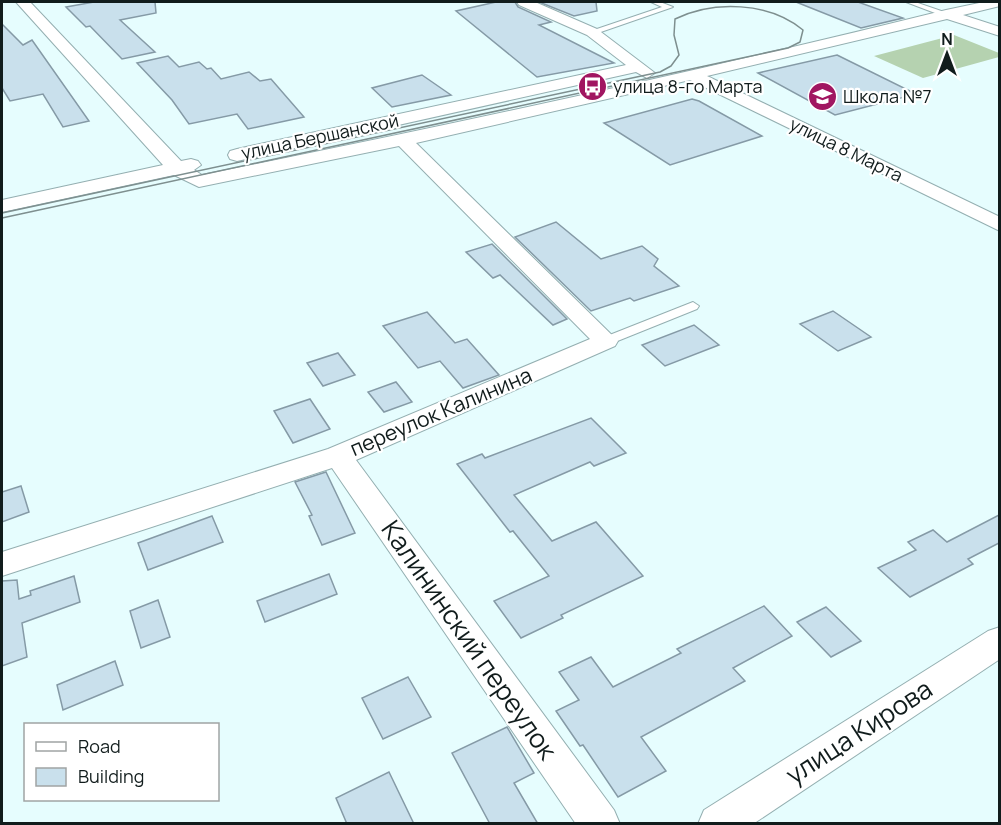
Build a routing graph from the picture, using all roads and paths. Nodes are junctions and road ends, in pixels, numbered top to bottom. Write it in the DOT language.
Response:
graph roads {
  1 [pos="23,2"];
  2 [pos="524,2"];
  3 [pos="655,2"];
  4 [pos="910,2"];
  5 [pos="999,2"];
  6 [pos="946,14"];
  7 [pos="592,32"];
  8 [pos="999,32"];
  9 [pos="638,67"];
  10 [pos="692,75"];
  11 [pos="661,82"];
  12 [pos="403,140"];
  13 [pos="176,168"];
  14 [pos="2,206"];
  15 [pos="999,225"];
  16 [pos="693,306"];
  17 [pos="606,341"];
  18 [pos="338,456"];
  19 [pos="2,564"];
  20 [pos="999,641"];
  21 [pos="600,824"];
  22 [pos="718,824"];
  1 -- 13 [label="street"];
  2 -- 7 [label="street"];
  3 -- 7 [label="lane"];
  4 -- 6 [label="lane"];
  5 -- 6 [label="street"];
  6 -- 8 [label="street"];
  6 -- 10 [label="street"];
  7 -- 9 [label="street"];
  9 -- 11 [label="street"];
  9 -- 13 [label="street, улица Бершанской"];
  10 -- 11 [label="street"];
  10 -- 15 [label="street, улица 8 Марта"];
  11 -- 12 [label="street"];
  12 -- 13 [label="street"];
  12 -- 17 [label="street"];
  13 -- 14 [label="street, улица Бершанской"];
  16 -- 17 [label="lane"];
  17 -- 18 [label="street, переулок Калинина"];
  18 -- 19 [label="street, переулок Калинина"];
  18 -- 21 [label="street, Калининский переулок"];
  20 -- 22 [label="street, улица Кирова"];
}
